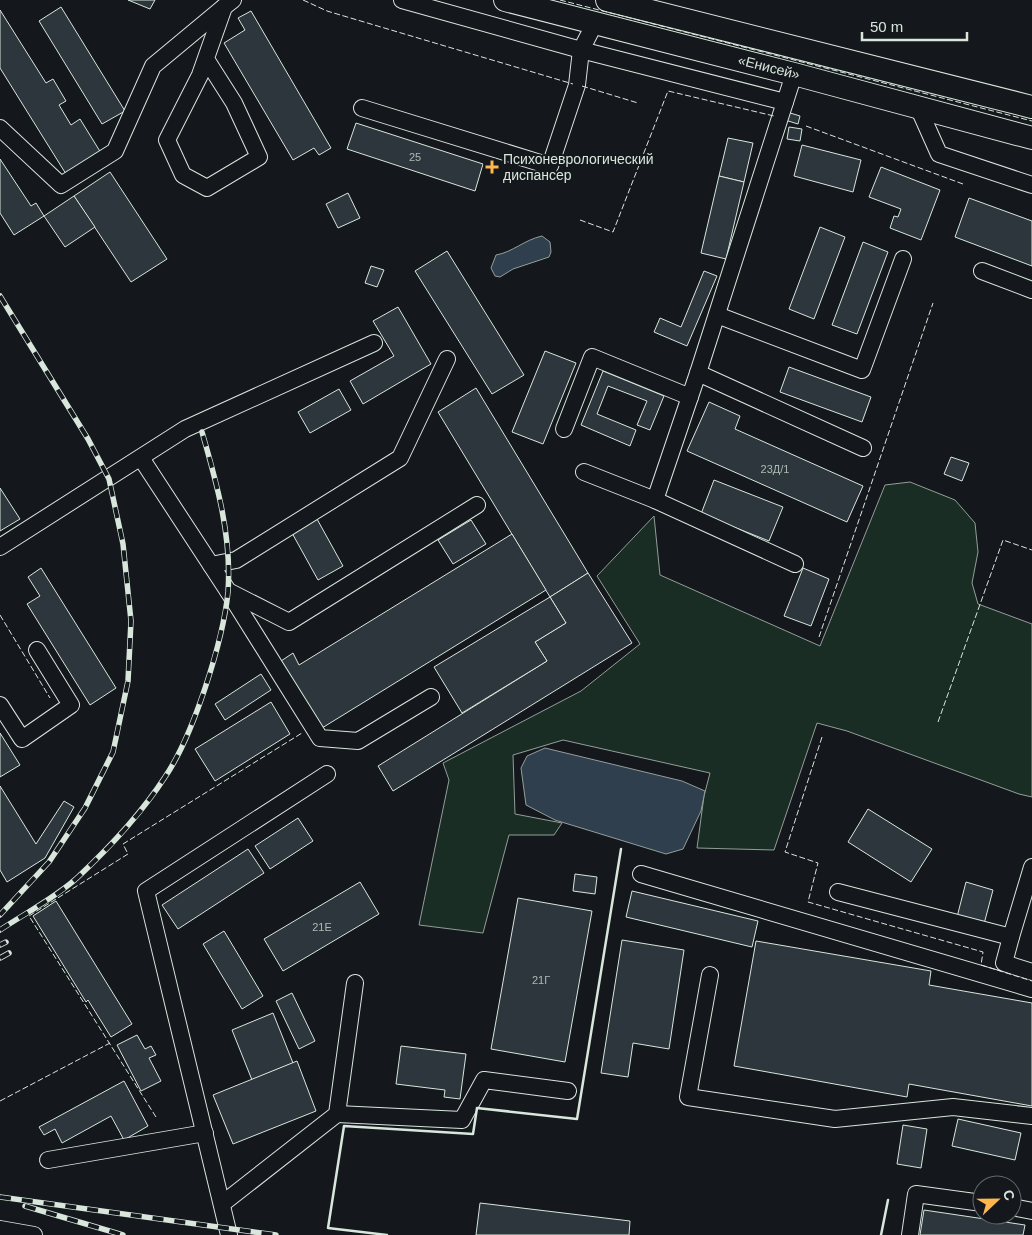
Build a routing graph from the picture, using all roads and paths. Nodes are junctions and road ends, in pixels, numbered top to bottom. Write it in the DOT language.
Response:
graph roads {
  1 [pos="402,0"];
  2 [pos="505,0"];
  3 [pos="607,0"];
  4 [pos="229,4"];
  5 [pos="595,23"];
  6 [pos="581,50"];
  7 [pos="206,59"];
  8 [pos="794,74"];
  9 [pos="785,102"];
  10 [pos="918,107"];
  11 [pos="1032,107"];
  12 [pos="362,108"];
  13 [pos="0,128"];
  14 [pos="1032,138"];
  15 [pos="1032,185"];
  16 [pos="903,259"];
  17 [pos="982,271"];
  18 [pos="1032,290"];
  19 [pos="717,316"];
  20 [pos="374,343"];
  21 [pos="447,359"];
  22 [pos="698,373"];
  23 [pos="690,397"];
  24 [pos="564,429"];
  25 [pos="863,448"];
  26 [pos="141,458"];
  27 [pos="584,472"];
  28 [pos="655,500"];
  29 [pos="477,505"];
  30 [pos="0,547"];
  31 [pos="795,564"];
  32 [pos="211,565"];
  33 [pos="228,591"];
  34 [pos="37,650"];
  35 [pos="431,697"];
  36 [pos="0,705"];
  37 [pos="327,774"];
  38 [pos="1032,867"];
  39 [pos="641,874"];
  40 [pos="838,892"];
  41 [pos="1010,937"];
  42 [pos="1032,972"];
  43 [pos="710,975"];
  44 [pos="355,983"];
  45 [pos="1032,989"];
  46 [pos="568,1091"];
  47 [pos="337,1114"];
  48 [pos="1032,1116"];
  49 [pos="205,1133"];
  50 [pos="48,1160"];
  51 [pos="972,1202"];
  52 [pos="222,1204"];
  53 [pos="0,1229"];
  54 [pos="34,1235"];
  55 [pos="229,1235"];
  56 [pos="910,1235"];
  1 -- 6 [label="street"];
  2 -- 5 [label="highway, «Енисей»"];
  3 -- 11 [label="highway, «Енисей»"];
  4 -- 7 [label="street"];
  4 -- 13 [label="street"];
  5 -- 6 [label="street"];
  5 -- 8 [label="highway, «Енисей»"];
  6 -- 9 [label="street"];
  6 -- 12 [label="street"];
  7 -- 7 [label="street"];
  8 -- 9 [label="street"];
  8 -- 10 [label="highway, «Енисей»"];
  9 -- 19 [label="street"];
  10 -- 14 [label="highway, «Енисей»"];
  10 -- 15 [label="street"];
  16 -- 19 [label="street"];
  17 -- 18 [label="street"];
  19 -- 22 [label="street"];
  20 -- 26 [label="street"];
  21 -- 32 [label="street"];
  22 -- 23 [label="street"];
  22 -- 25 [label="street"];
  23 -- 24 [label="street"];
  23 -- 28 [label="street"];
  26 -- 30 [label="street"];
  26 -- 32 [label="street"];
  27 -- 28 [label="street"];
  28 -- 31 [label="street"];
  29 -- 33 [label="street"];
  32 -- 33 [label="street"];
  33 -- 35 [label="street"];
  34 -- 36 [label="street"];
  37 -- 49 [label="street"];
  38 -- 41 [label="street"];
  39 -- 45 [label="street"];
  40 -- 41 [label="street"];
  41 -- 42 [label="street"];
  43 -- 48 [label="street"];
  44 -- 47 [label="street"];
  46 -- 47 [label="street"];
  47 -- 52 [label="street"];
  49 -- 50 [label="street"];
  49 -- 52 [label="street"];
  51 -- 56 [label="street"];
  52 -- 55 [label="street"];
  53 -- 54 [label="street"];
}
